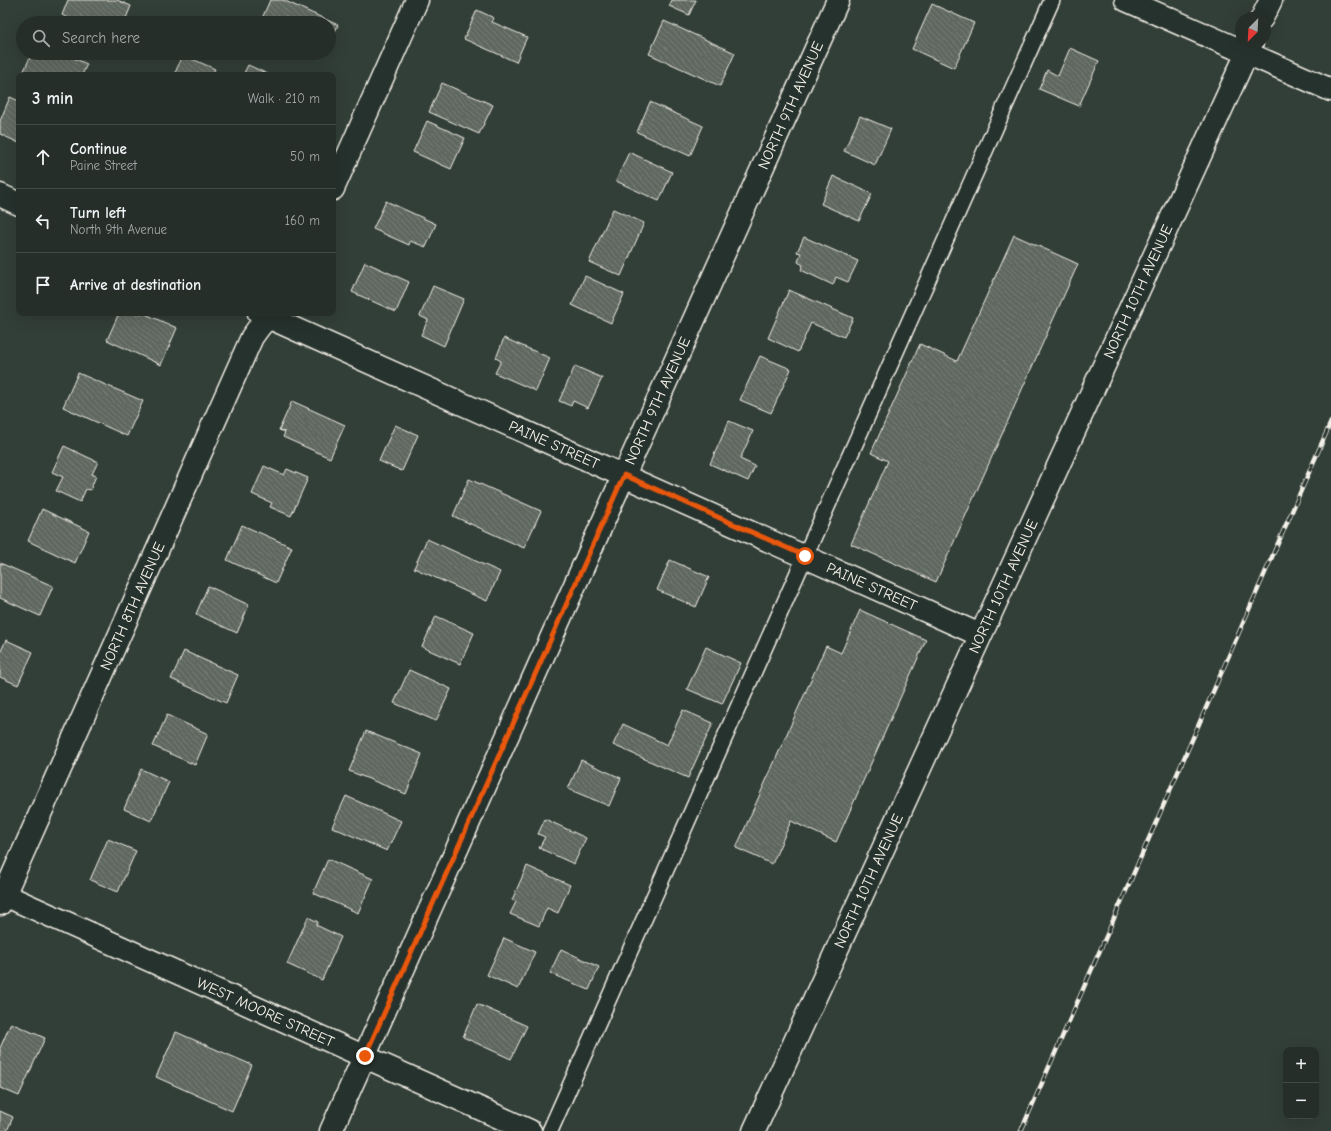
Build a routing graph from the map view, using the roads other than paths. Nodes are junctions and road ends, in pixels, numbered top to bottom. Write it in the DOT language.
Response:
graph roads {
  1 [pos="418,0"];
  2 [pos="838,0"];
  3 [pos="1052,0"];
  4 [pos="1126,0"];
  5 [pos="1271,0"];
  6 [pos="1265,12"];
  7 [pos="1235,42"];
  8 [pos="1249,48"];
  9 [pos="1251,48"];
  10 [pos="1331,90"];
  11 [pos="336,182"];
  12 [pos="0,195"];
  13 [pos="16,203"];
  14 [pos="266,316"];
  15 [pos="271,316"];
  16 [pos="624,475"];
  17 [pos="805,556"];
  18 [pos="980,635"];
  19 [pos="1,897"];
  20 [pos="365,1056"];
  21 [pos="331,1131"];
  22 [pos="530,1131"];
  23 [pos="550,1131"];
  24 [pos="754,1131"];
  1 -- 11 [label="street"];
  2 -- 16 [label="street, NORTH 9TH AVENUE"];
  3 -- 17 [label="lane"];
  4 -- 7 [label="street"];
  5 -- 6 [label="street"];
  8 -- 18 [label="street, NORTH 10TH AVENUE"];
  9 -- 10 [label="street"];
  12 -- 13 [label="street"];
  14 -- 19 [label="street, NORTH 8TH AVENUE"];
  15 -- 16 [label="street, PAINE STREET"];
  16 -- 17 [label="street, PAINE STREET"];
  16 -- 20 [label="street, NORTH 9TH AVENUE"];
  17 -- 18 [label="street, PAINE STREET"];
  17 -- 23 [label="lane"];
  18 -- 24 [label="street, NORTH 10TH AVENUE"];
  19 -- 20 [label="street, WEST MOORE STREET"];
  20 -- 21 [label="street, NORTH 9TH AVENUE"];
  20 -- 22 [label="street, WEST MOORE STREET"];
}
